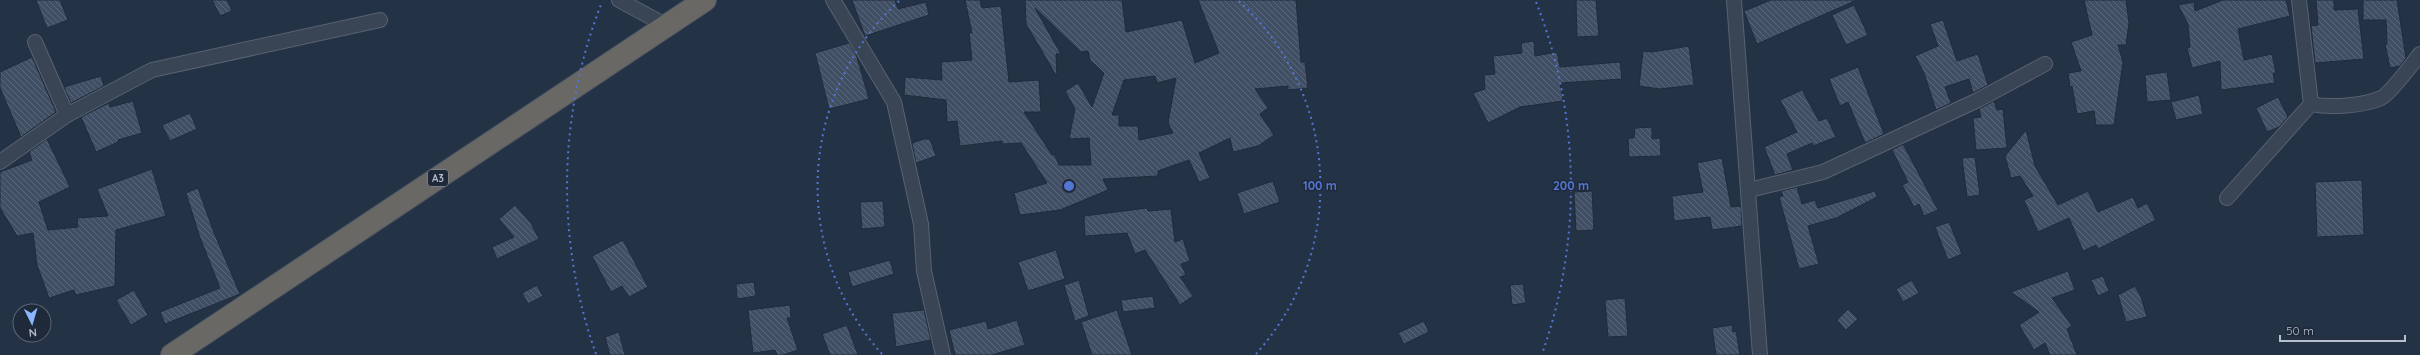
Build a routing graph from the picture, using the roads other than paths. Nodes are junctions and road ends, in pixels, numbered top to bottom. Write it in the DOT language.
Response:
graph roads {
  1 [pos="619,0"];
  2 [pos="704,0"];
  3 [pos="833,0"];
  4 [pos="2299,0"];
  5 [pos="1737,1"];
  6 [pos="380,20"];
  7 [pos="667,26"];
  8 [pos="35,42"];
  9 [pos="2420,54"];
  10 [pos="2045,64"];
  11 [pos="2311,104"];
  12 [pos="67,115"];
  13 [pos="0,162"];
  14 [pos="1749,190"];
  15 [pos="2227,198"];
  16 [pos="172,355"];
  17 [pos="943,355"];
  18 [pos="1760,355"];
  1 -- 7 [label="street"];
  2 -- 7 [label="highway, A3"];
  3 -- 17 [label="street"];
  4 -- 11 [label="street"];
  5 -- 14 [label="street"];
  6 -- 12 [label="street"];
  7 -- 16 [label="highway, A3"];
  8 -- 12 [label="street"];
  9 -- 11 [label="street"];
  10 -- 14 [label="street"];
  11 -- 15 [label="street"];
  12 -- 13 [label="street"];
  14 -- 18 [label="street"];
}
